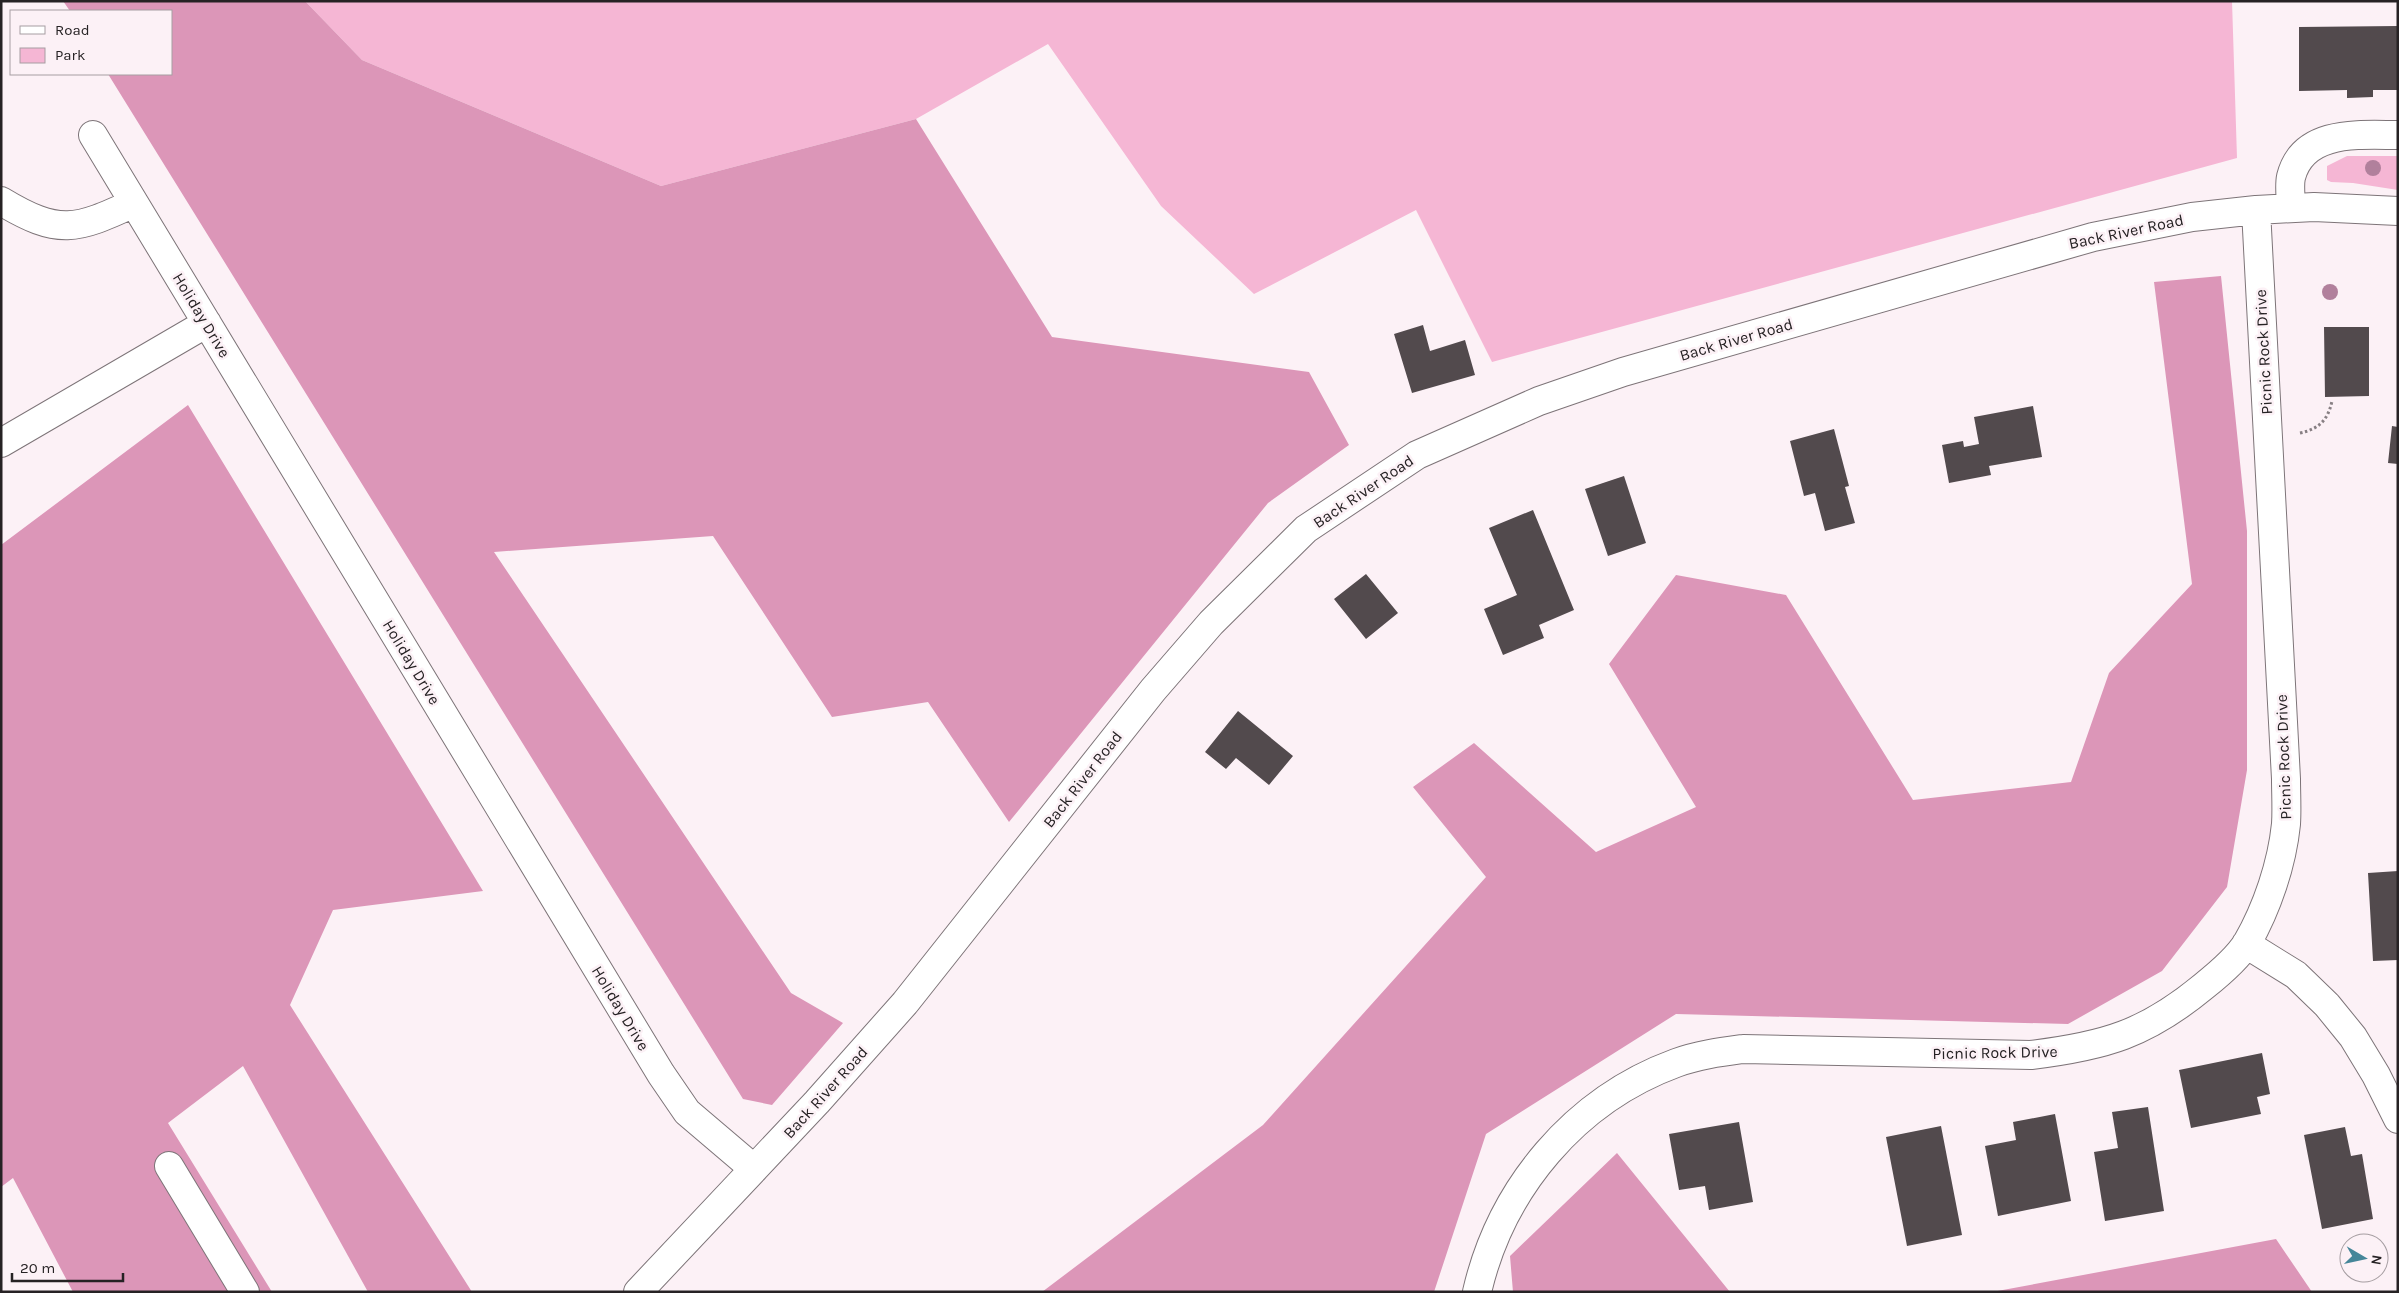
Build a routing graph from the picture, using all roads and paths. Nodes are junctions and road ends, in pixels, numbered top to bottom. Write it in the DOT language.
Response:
graph roads {
  1 [pos="93,135"];
  2 [pos="2398,135"];
  3 [pos="1,201"];
  4 [pos="134,202"];
  5 [pos="2291,208"];
  6 [pos="2256,210"];
  7 [pos="2398,211"];
  8 [pos="207,324"];
  9 [pos="2332,401"];
  10 [pos="2294,434"];
  11 [pos="1,443"];
  12 [pos="2246,944"];
  13 [pos="2398,1119"];
  14 [pos="169,1166"];
  15 [pos="754,1169"];
  16 [pos="245,1292"];
  17 [pos="638,1292"];
  18 [pos="1477,1292"];
  1 -- 4 [label="street, Holiday Drive"];
  2 -- 5 [label="street"];
  3 -- 4 [label="street"];
  4 -- 8 [label="street, Holiday Drive"];
  5 -- 6 [label="street, Back River Road"];
  5 -- 7 [label="street, Back River Road"];
  6 -- 12 [label="street, Picnic Rock Drive"];
  6 -- 15 [label="street, Back River Road"];
  8 -- 11 [label="street"];
  8 -- 15 [label="street, Holiday Drive"];
  9 -- 10 [label="path"];
  12 -- 13 [label="street"];
  12 -- 18 [label="street, Picnic Rock Drive"];
  14 -- 16 [label="street"];
  15 -- 17 [label="street, Back River Road"];
}
